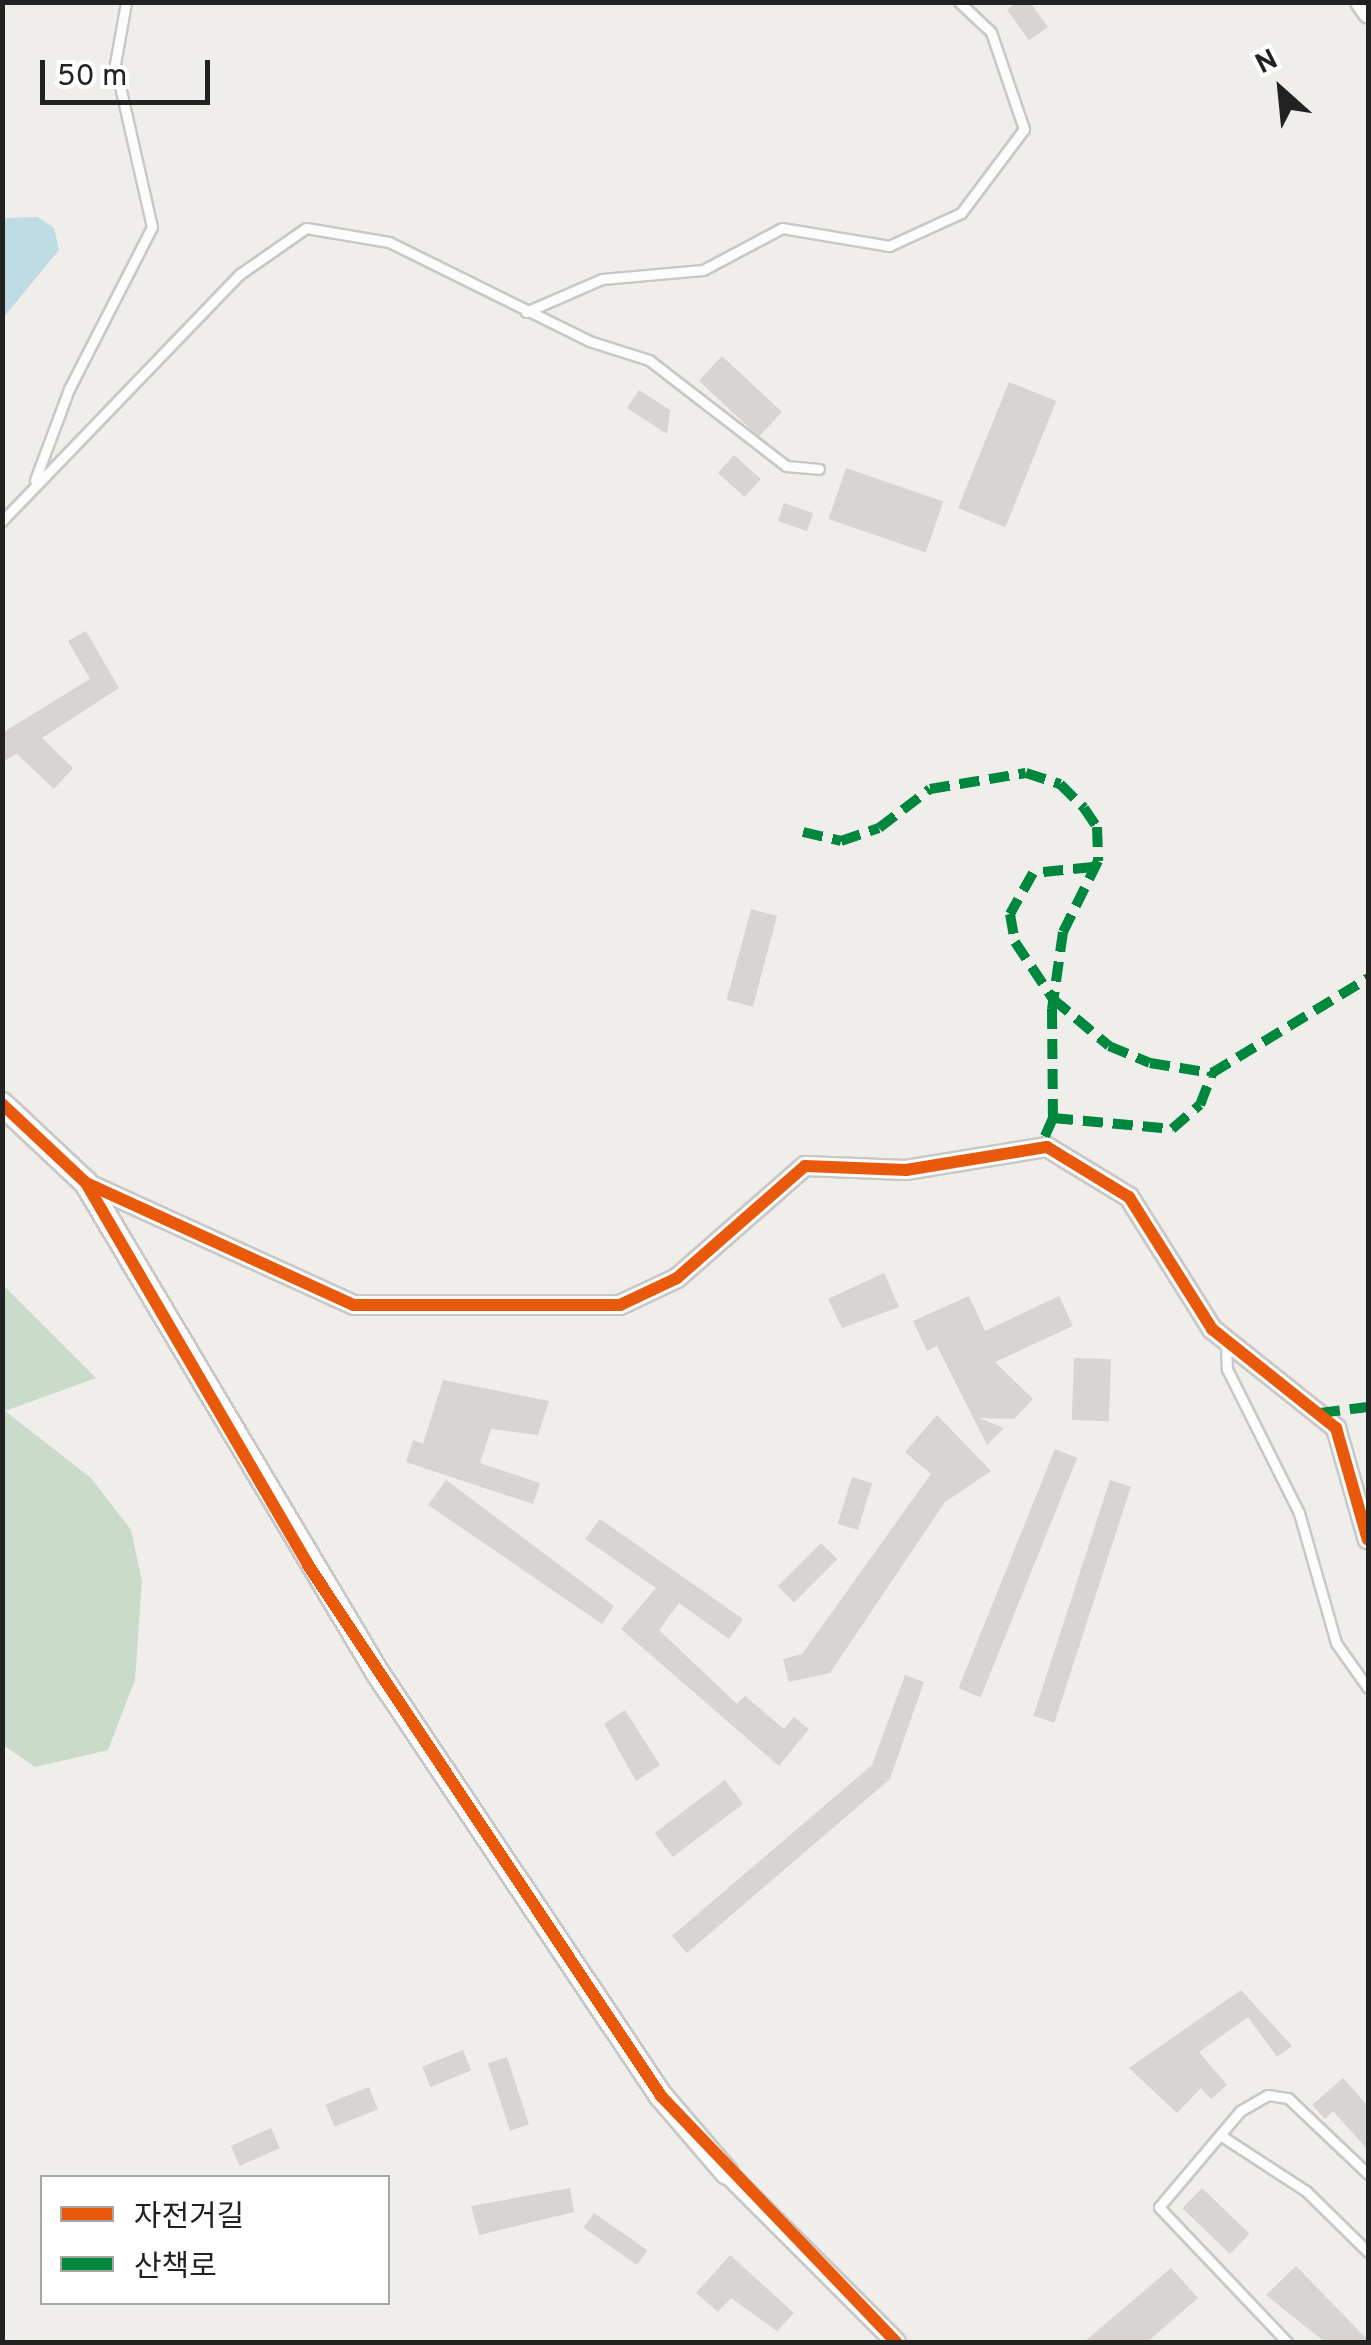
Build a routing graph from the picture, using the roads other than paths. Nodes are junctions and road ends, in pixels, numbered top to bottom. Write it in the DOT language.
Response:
graph roads {
  1 [pos="126,2"];
  2 [pos="959,2"];
  3 [pos="1360,2"];
  4 [pos="1368,14"];
  5 [pos="526,312"];
  6 [pos="819,469"];
  7 [pos="34,482"];
  8 [pos="2,521"];
  9 [pos="2,1104"];
  10 [pos="86,1183"];
  11 [pos="1226,1344"];
  12 [pos="1368,1540"];
  13 [pos="1368,1688"];
  14 [pos="1220,2136"];
  15 [pos="727,2173"];
  16 [pos="1368,2174"];
  17 [pos="1368,2252"];
  18 [pos="896,2342"];
  19 [pos="1287,2342"];
  1 -- 7 [label="lane"];
  2 -- 5 [label="lane"];
  3 -- 4 [label="street"];
  5 -- 6 [label="lane"];
  5 -- 7 [label="lane"];
  7 -- 8 [label="lane"];
  9 -- 10 [label="street"];
  10 -- 11 [label="street"];
  10 -- 15 [label="street"];
  11 -- 12 [label="street"];
  11 -- 13 [label="lane"];
  14 -- 16 [label="lane"];
  14 -- 17 [label="lane"];
  14 -- 19 [label="lane"];
  15 -- 18 [label="street"];
}
